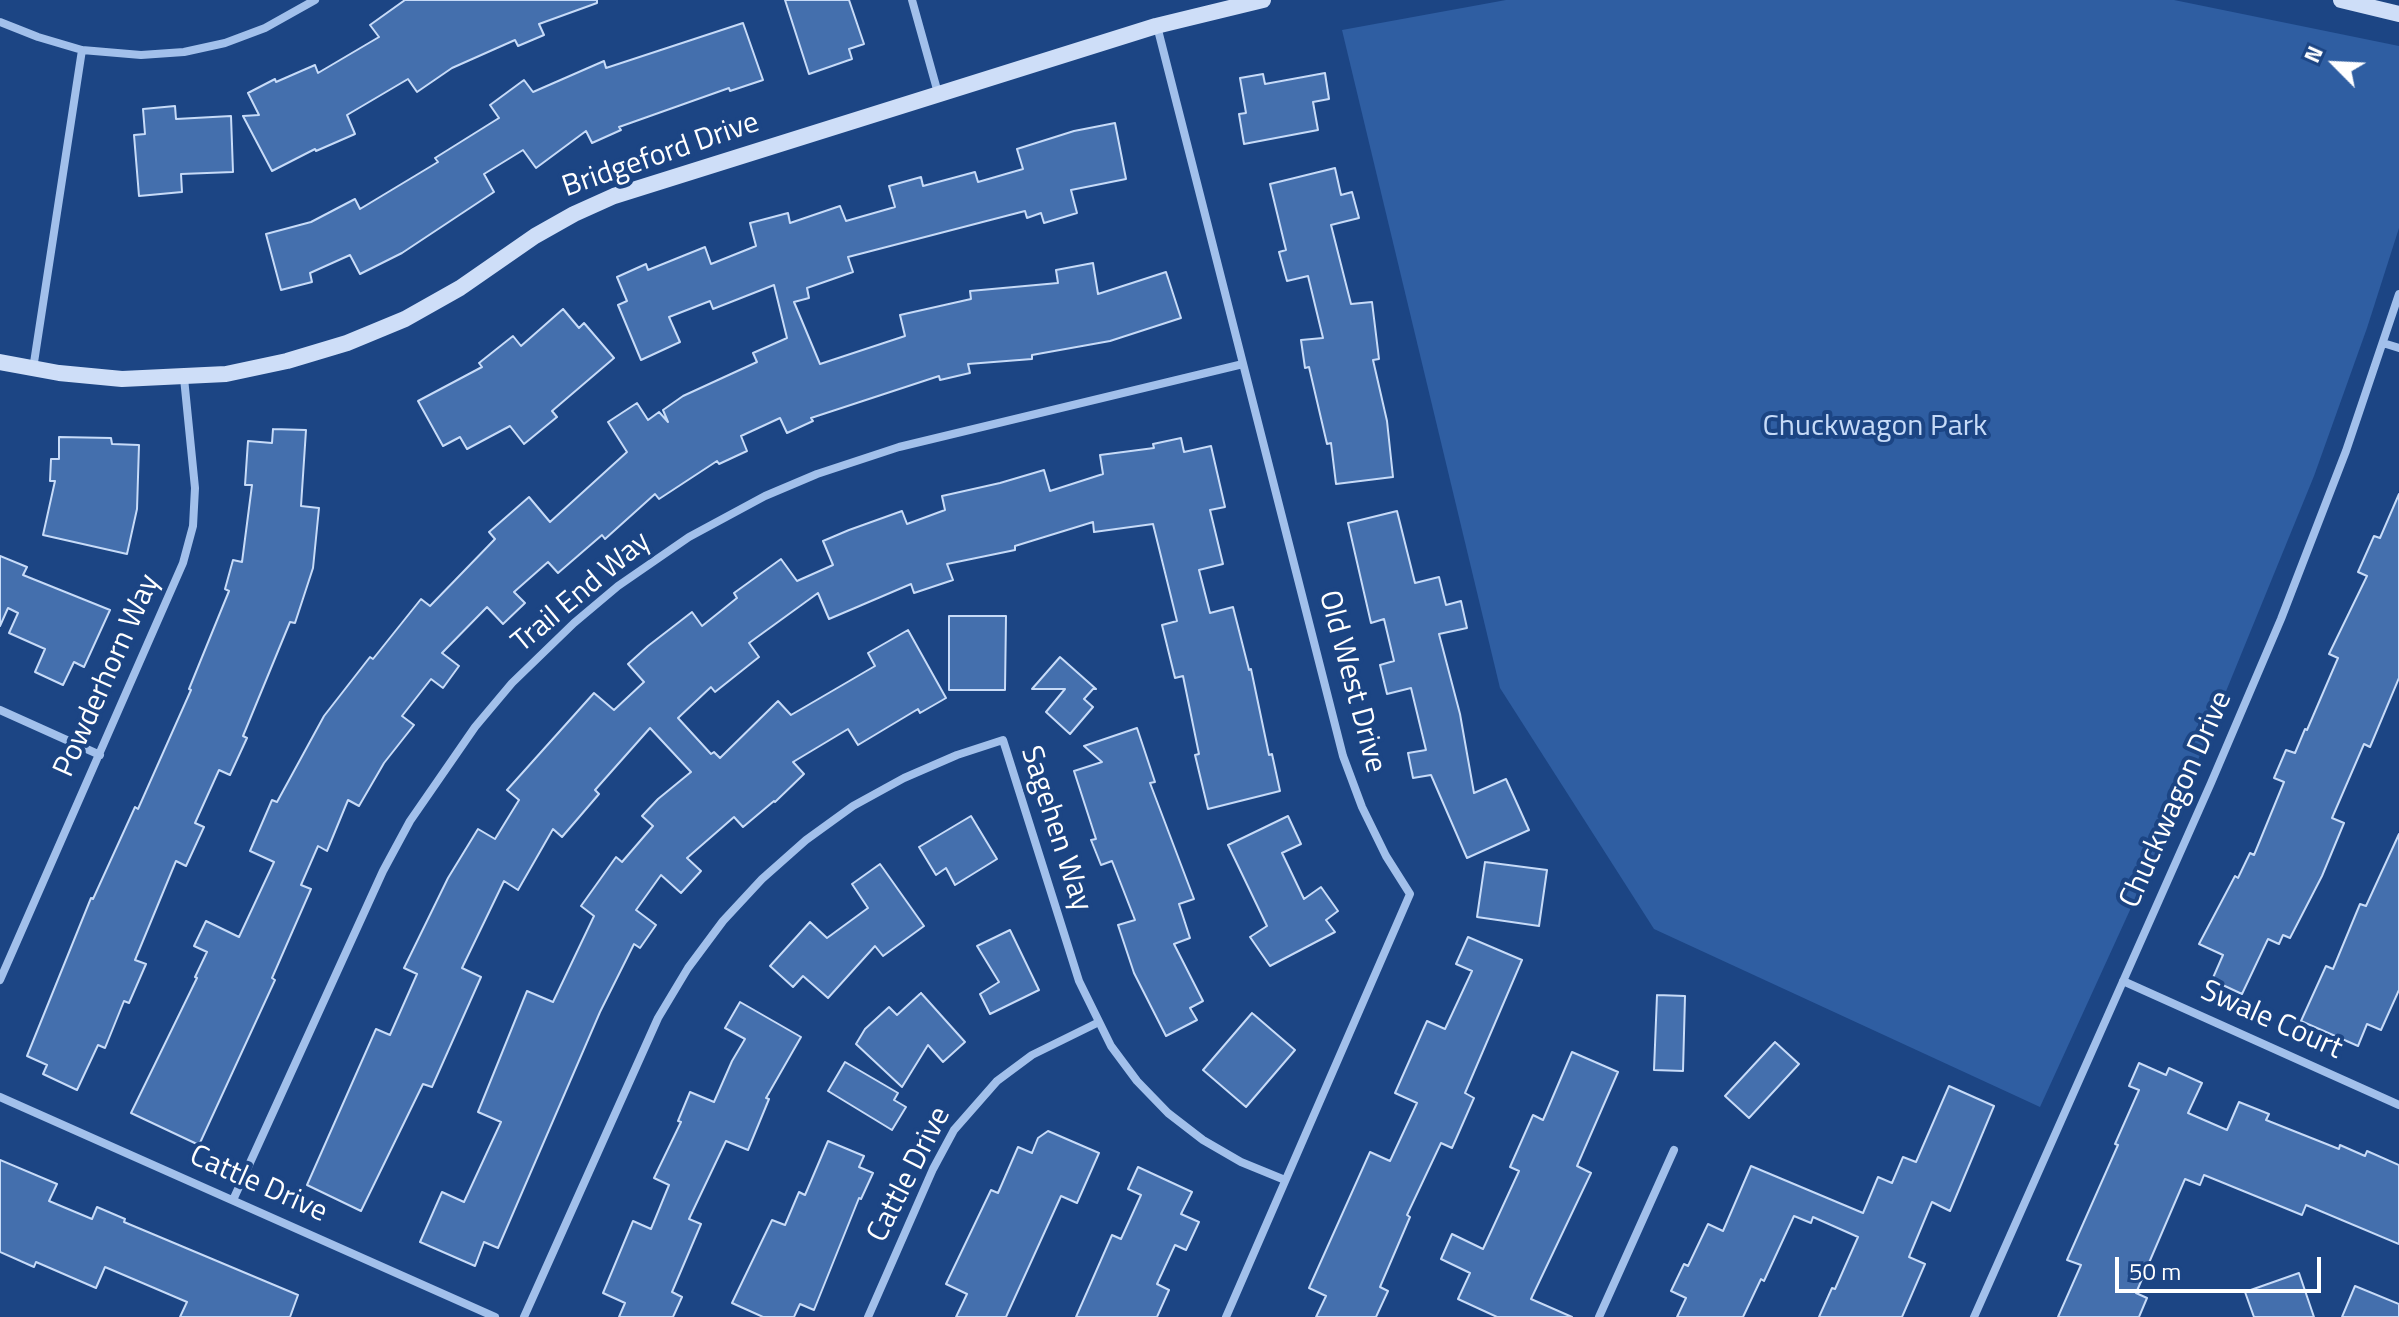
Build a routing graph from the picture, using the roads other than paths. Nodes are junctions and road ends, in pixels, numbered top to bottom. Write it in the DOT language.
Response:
graph roads {
  1 [pos="315,0"];
  2 [pos="912,0"];
  3 [pos="1263,0"];
  4 [pos="2341,0"];
  5 [pos="2399,14"];
  6 [pos="0,22"];
  7 [pos="1156,26"];
  8 [pos="82,50"];
  9 [pos="938,93"];
  10 [pos="2399,294"];
  11 [pos="2383,343"];
  12 [pos="2399,348"];
  13 [pos="0,362"];
  14 [pos="1243,364"];
  15 [pos="33,369"];
  16 [pos="184,378"];
  17 [pos="0,710"];
  18 [pos="100,755"];
  19 [pos="0,980"];
  20 [pos="2123,981"];
  21 [pos="1097,1023"];
  22 [pos="0,1097"];
  23 [pos="2399,1105"];
  24 [pos="1674,1150"];
  25 [pos="1285,1180"];
  26 [pos="233,1200"];
  27 [pos="495,1317"];
  28 [pos="524,1317"];
  29 [pos="868,1317"];
  30 [pos="1226,1317"];
  31 [pos="1599,1317"];
  32 [pos="1974,1317"];
  1 -- 8 [label="street"];
  2 -- 9 [label="street"];
  3 -- 7 [label="street, Bridgeford Drive"];
  4 -- 5 [label="street"];
  6 -- 8 [label="street"];
  7 -- 9 [label="street, Bridgeford Drive"];
  7 -- 14 [label="street, Old West Drive"];
  8 -- 15 [label="street"];
  9 -- 16 [label="street, Bridgeford Drive"];
  10 -- 11 [label="street, Chuckwagon Drive"];
  11 -- 12 [label="street"];
  11 -- 20 [label="street, Chuckwagon Drive"];
  13 -- 15 [label="street, Bridgeford Drive"];
  14 -- 25 [label="street, Old West Drive"];
  14 -- 26 [label="street, Trail End Way"];
  15 -- 16 [label="street, Bridgeford Drive"];
  16 -- 18 [label="street, Powderhorn Way"];
  17 -- 18 [label="street"];
  18 -- 19 [label="street, Powderhorn Way"];
  20 -- 23 [label="street, Swale Court"];
  20 -- 32 [label="street, Chuckwagon Drive"];
  21 -- 25 [label="street, Sagehen Way"];
  21 -- 28 [label="street, Sagehen Way"];
  21 -- 29 [label="street, Cattle Drive"];
  22 -- 26 [label="street, Cattle Drive"];
  24 -- 31 [label="street"];
  25 -- 30 [label="street, Old West Drive"];
  26 -- 27 [label="street, Cattle Drive"];
}
